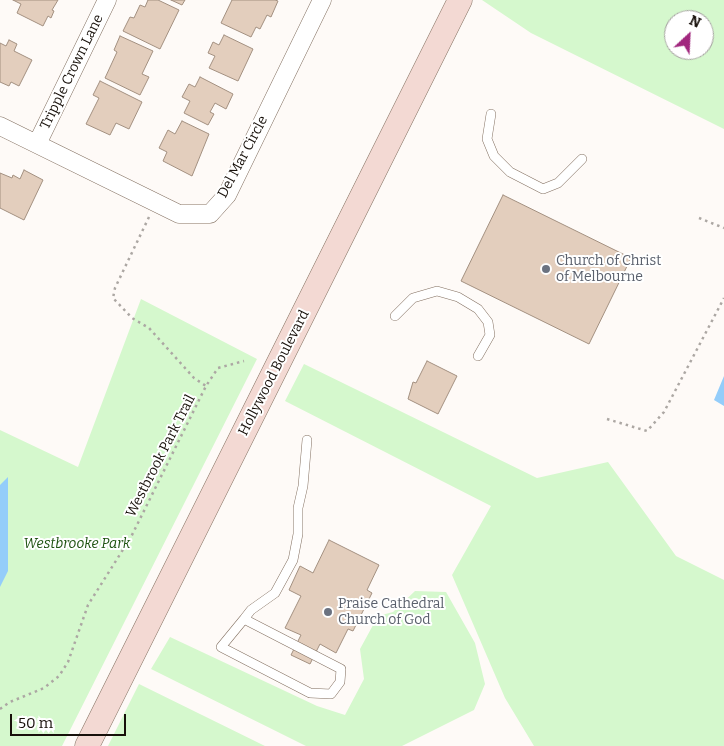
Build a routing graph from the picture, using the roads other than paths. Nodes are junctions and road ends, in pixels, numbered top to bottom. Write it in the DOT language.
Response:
graph roads {
  1 [pos="107,0"];
  2 [pos="322,0"];
  3 [pos="460,0"];
  4 [pos="491,114"];
  5 [pos="0,126"];
  6 [pos="37,144"];
  7 [pos="582,159"];
  8 [pos="395,316"];
  9 [pos="478,356"];
  10 [pos="307,440"];
  11 [pos="244,619"];
  12 [pos="87,746"];
  1 -- 6 [label="street, Tripple Crown Lane"];
  2 -- 6 [label="street, Del Mar Circle"];
  3 -- 12 [label="street, Hollywood Boulevard"];
  4 -- 7 [label="lane"];
  5 -- 6 [label="street, Del Mar Circle"];
  8 -- 9 [label="lane"];
  10 -- 11 [label="lane"];
  11 -- 11 [label="lane"];
}
